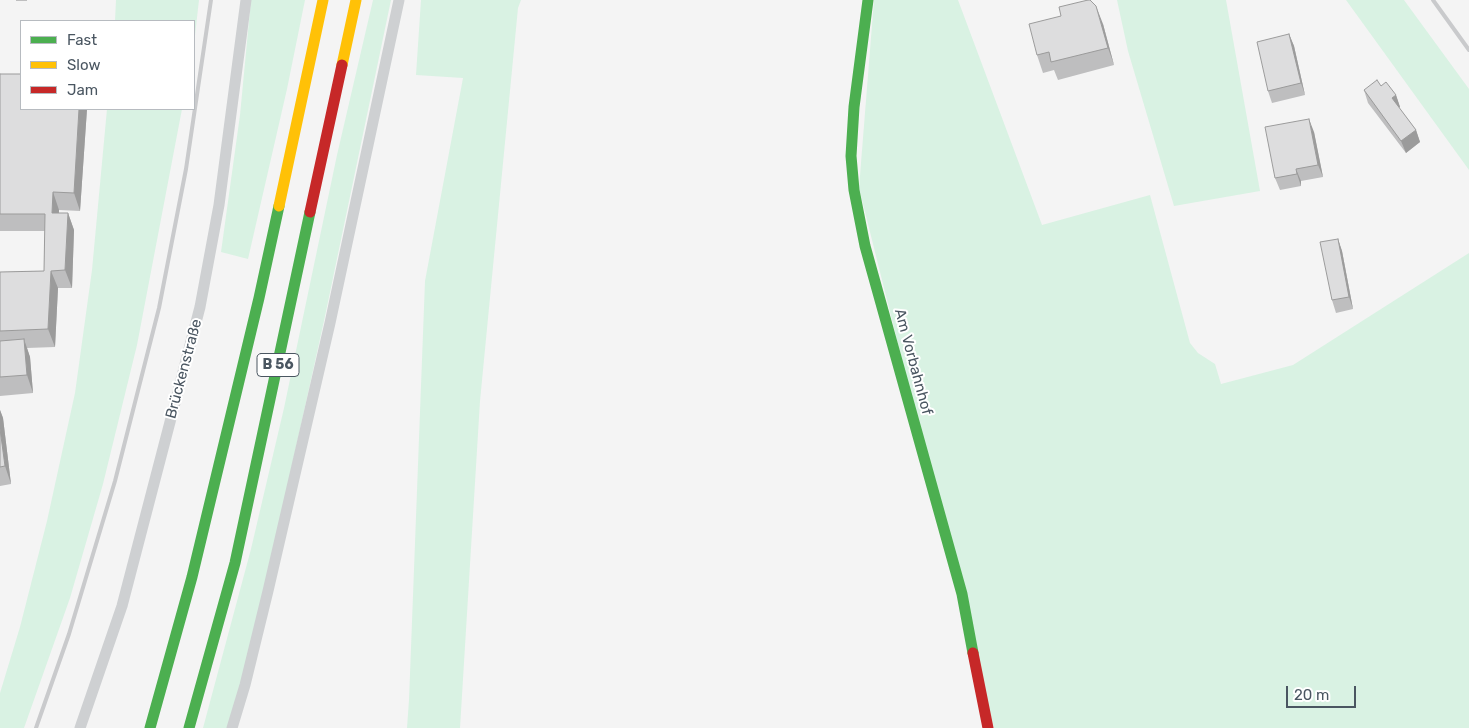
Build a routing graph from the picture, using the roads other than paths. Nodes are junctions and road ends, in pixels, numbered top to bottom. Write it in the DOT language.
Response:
graph roads {
  1 [pos="246,0"];
  2 [pos="323,0"];
  3 [pos="356,0"];
  4 [pos="399,0"];
  5 [pos="868,0"];
  6 [pos="80,728"];
  7 [pos="150,728"];
  8 [pos="189,728"];
  9 [pos="232,728"];
  10 [pos="988,728"];
  1 -- 6 [label="lane, Brückenstraße"];
  2 -- 7 [label="main road, B 56"];
  3 -- 8 [label="main road, B 56"];
  4 -- 9 [label="lane"];
  5 -- 10 [label="main road, Am Vorbahnhof"];
}
